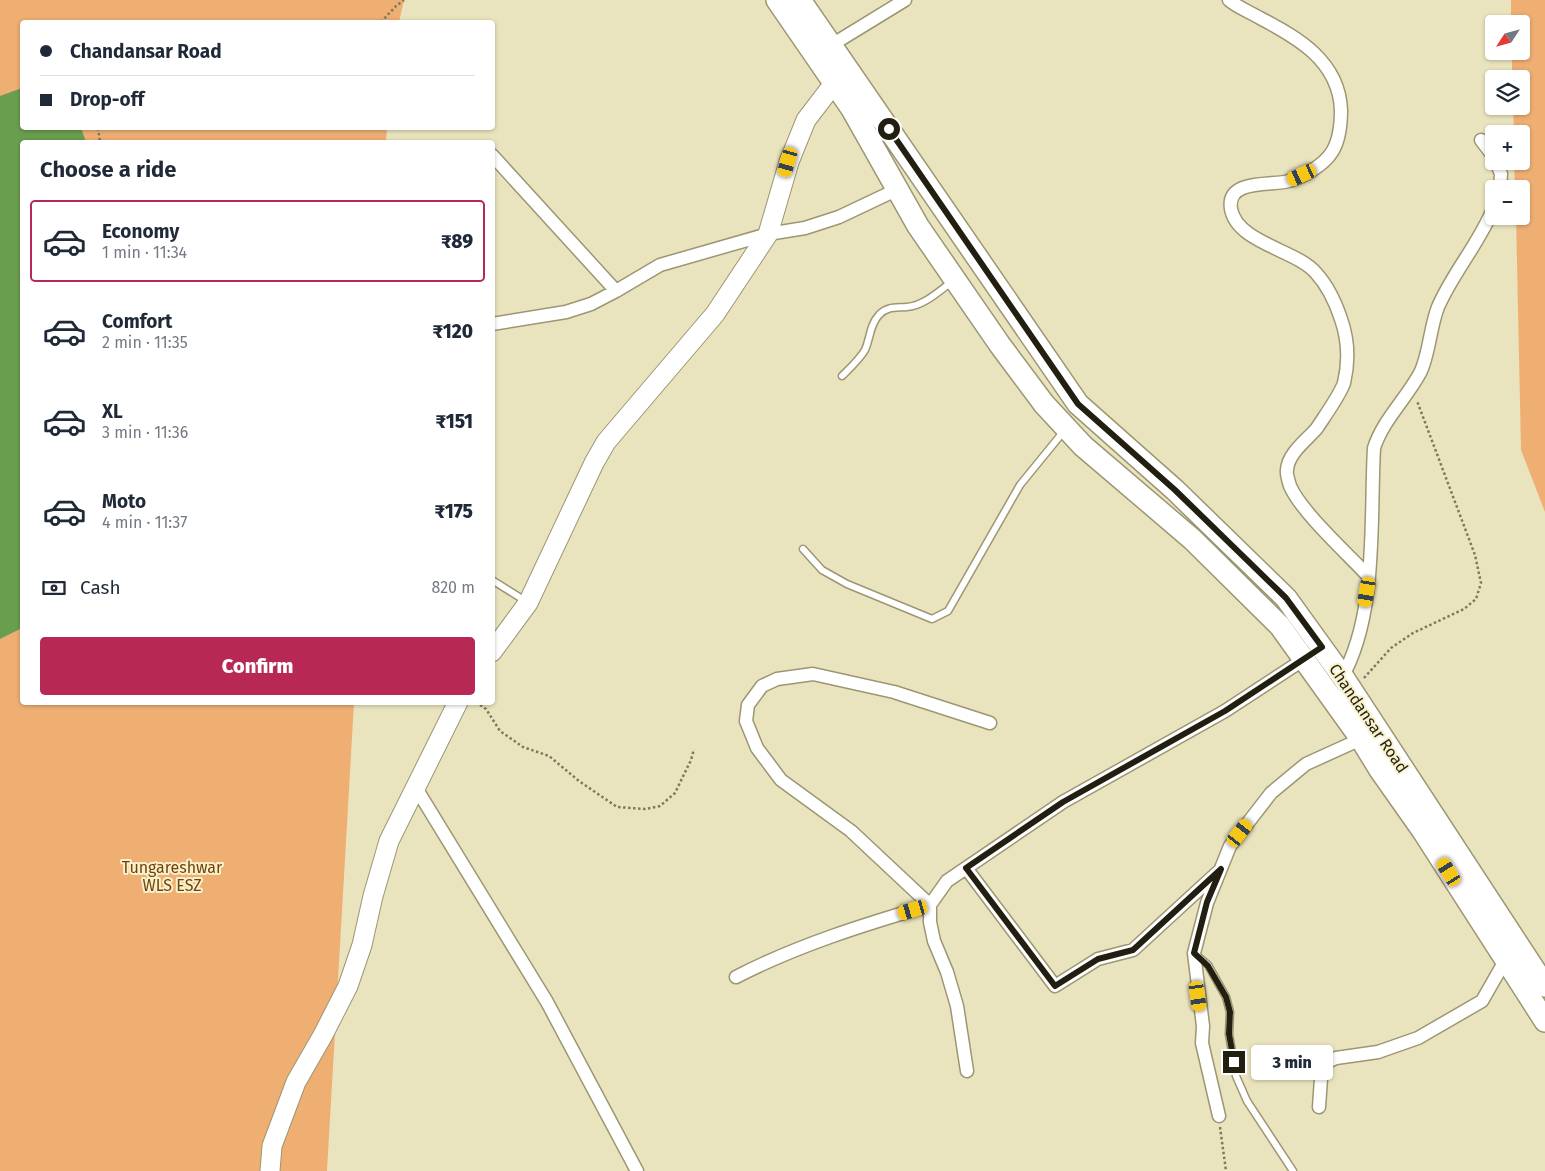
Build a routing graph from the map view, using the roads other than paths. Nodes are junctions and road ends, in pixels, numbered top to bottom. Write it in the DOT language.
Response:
graph roads {
  1 [pos="777,0"];
  2 [pos="800,0"];
  3 [pos="905,0"];
  4 [pos="1230,1"];
  5 [pos="823,50"];
  6 [pos="840,75"];
  7 [pos="1481,140"];
  8 [pos="1485,145"];
  9 [pos="495,158"];
  10 [pos="896,190"];
  11 [pos="1487,225"];
  12 [pos="768,234"];
  13 [pos="954,280"];
  14 [pos="616,291"];
  15 [pos="495,324"];
  16 [pos="842,376"];
  17 [pos="1067,428"];
  18 [pos="803,549"];
  19 [pos="1370,577"];
  20 [pos="495,582"];
  21 [pos="528,603"];
  22 [pos="1322,647"];
  23 [pos="495,648"];
  24 [pos="1304,660"];
  25 [pos="1348,685"];
  26 [pos="1330,696"];
  27 [pos="456,705"];
  28 [pos="990,723"];
  29 [pos="1361,739"];
  30 [pos="416,788"];
  31 [pos="966,868"];
  32 [pos="1221,869"];
  33 [pos="930,905"];
  34 [pos="1194,953"];
  35 [pos="1506,960"];
  36 [pos="736,977"];
  37 [pos="1545,986"];
  38 [pos="1545,1021"];
  39 [pos="967,1071"];
  40 [pos="1319,1107"];
  41 [pos="1219,1116"];
  42 [pos="270,1171"];
  43 [pos="637,1171"];
  44 [pos="1293,1171"];
  1 -- 5 [label="main road"];
  2 -- 5 [label="main road"];
  3 -- 5 [label="street"];
  4 -- 19 [label="street"];
  5 -- 6 [label="main road"];
  6 -- 10 [label="main road"];
  6 -- 12 [label="street"];
  6 -- 22 [label="main road, Chandansar Road"];
  7 -- 8 [label="street"];
  9 -- 14 [label="street"];
  10 -- 12 [label="street"];
  10 -- 13 [label="main road"];
  11 -- 19 [label="street"];
  12 -- 14 [label="street"];
  12 -- 21 [label="street"];
  13 -- 16 [label="lane"];
  13 -- 17 [label="main road"];
  14 -- 15 [label="street"];
  17 -- 18 [label="lane"];
  17 -- 24 [label="main road"];
  19 -- 25 [label="street"];
  20 -- 21 [label="lane"];
  21 -- 23 [label="street"];
  22 -- 24 [label="street"];
  22 -- 25 [label="main road, Chandansar Road"];
  24 -- 26 [label="main road"];
  24 -- 31 [label="street"];
  25 -- 26 [label="street"];
  25 -- 37 [label="main road, Chandansar Road"];
  26 -- 29 [label="main road"];
  27 -- 30 [label="street"];
  28 -- 33 [label="street"];
  29 -- 32 [label="street"];
  29 -- 35 [label="main road"];
  30 -- 42 [label="street"];
  30 -- 43 [label="street"];
  31 -- 32 [label="street"];
  31 -- 33 [label="street"];
  32 -- 34 [label="street"];
  33 -- 36 [label="street"];
  33 -- 39 [label="street"];
  34 -- 41 [label="street"];
  34 -- 44 [label="lane"];
  35 -- 38 [label="main road"];
  35 -- 40 [label="street"];
}
